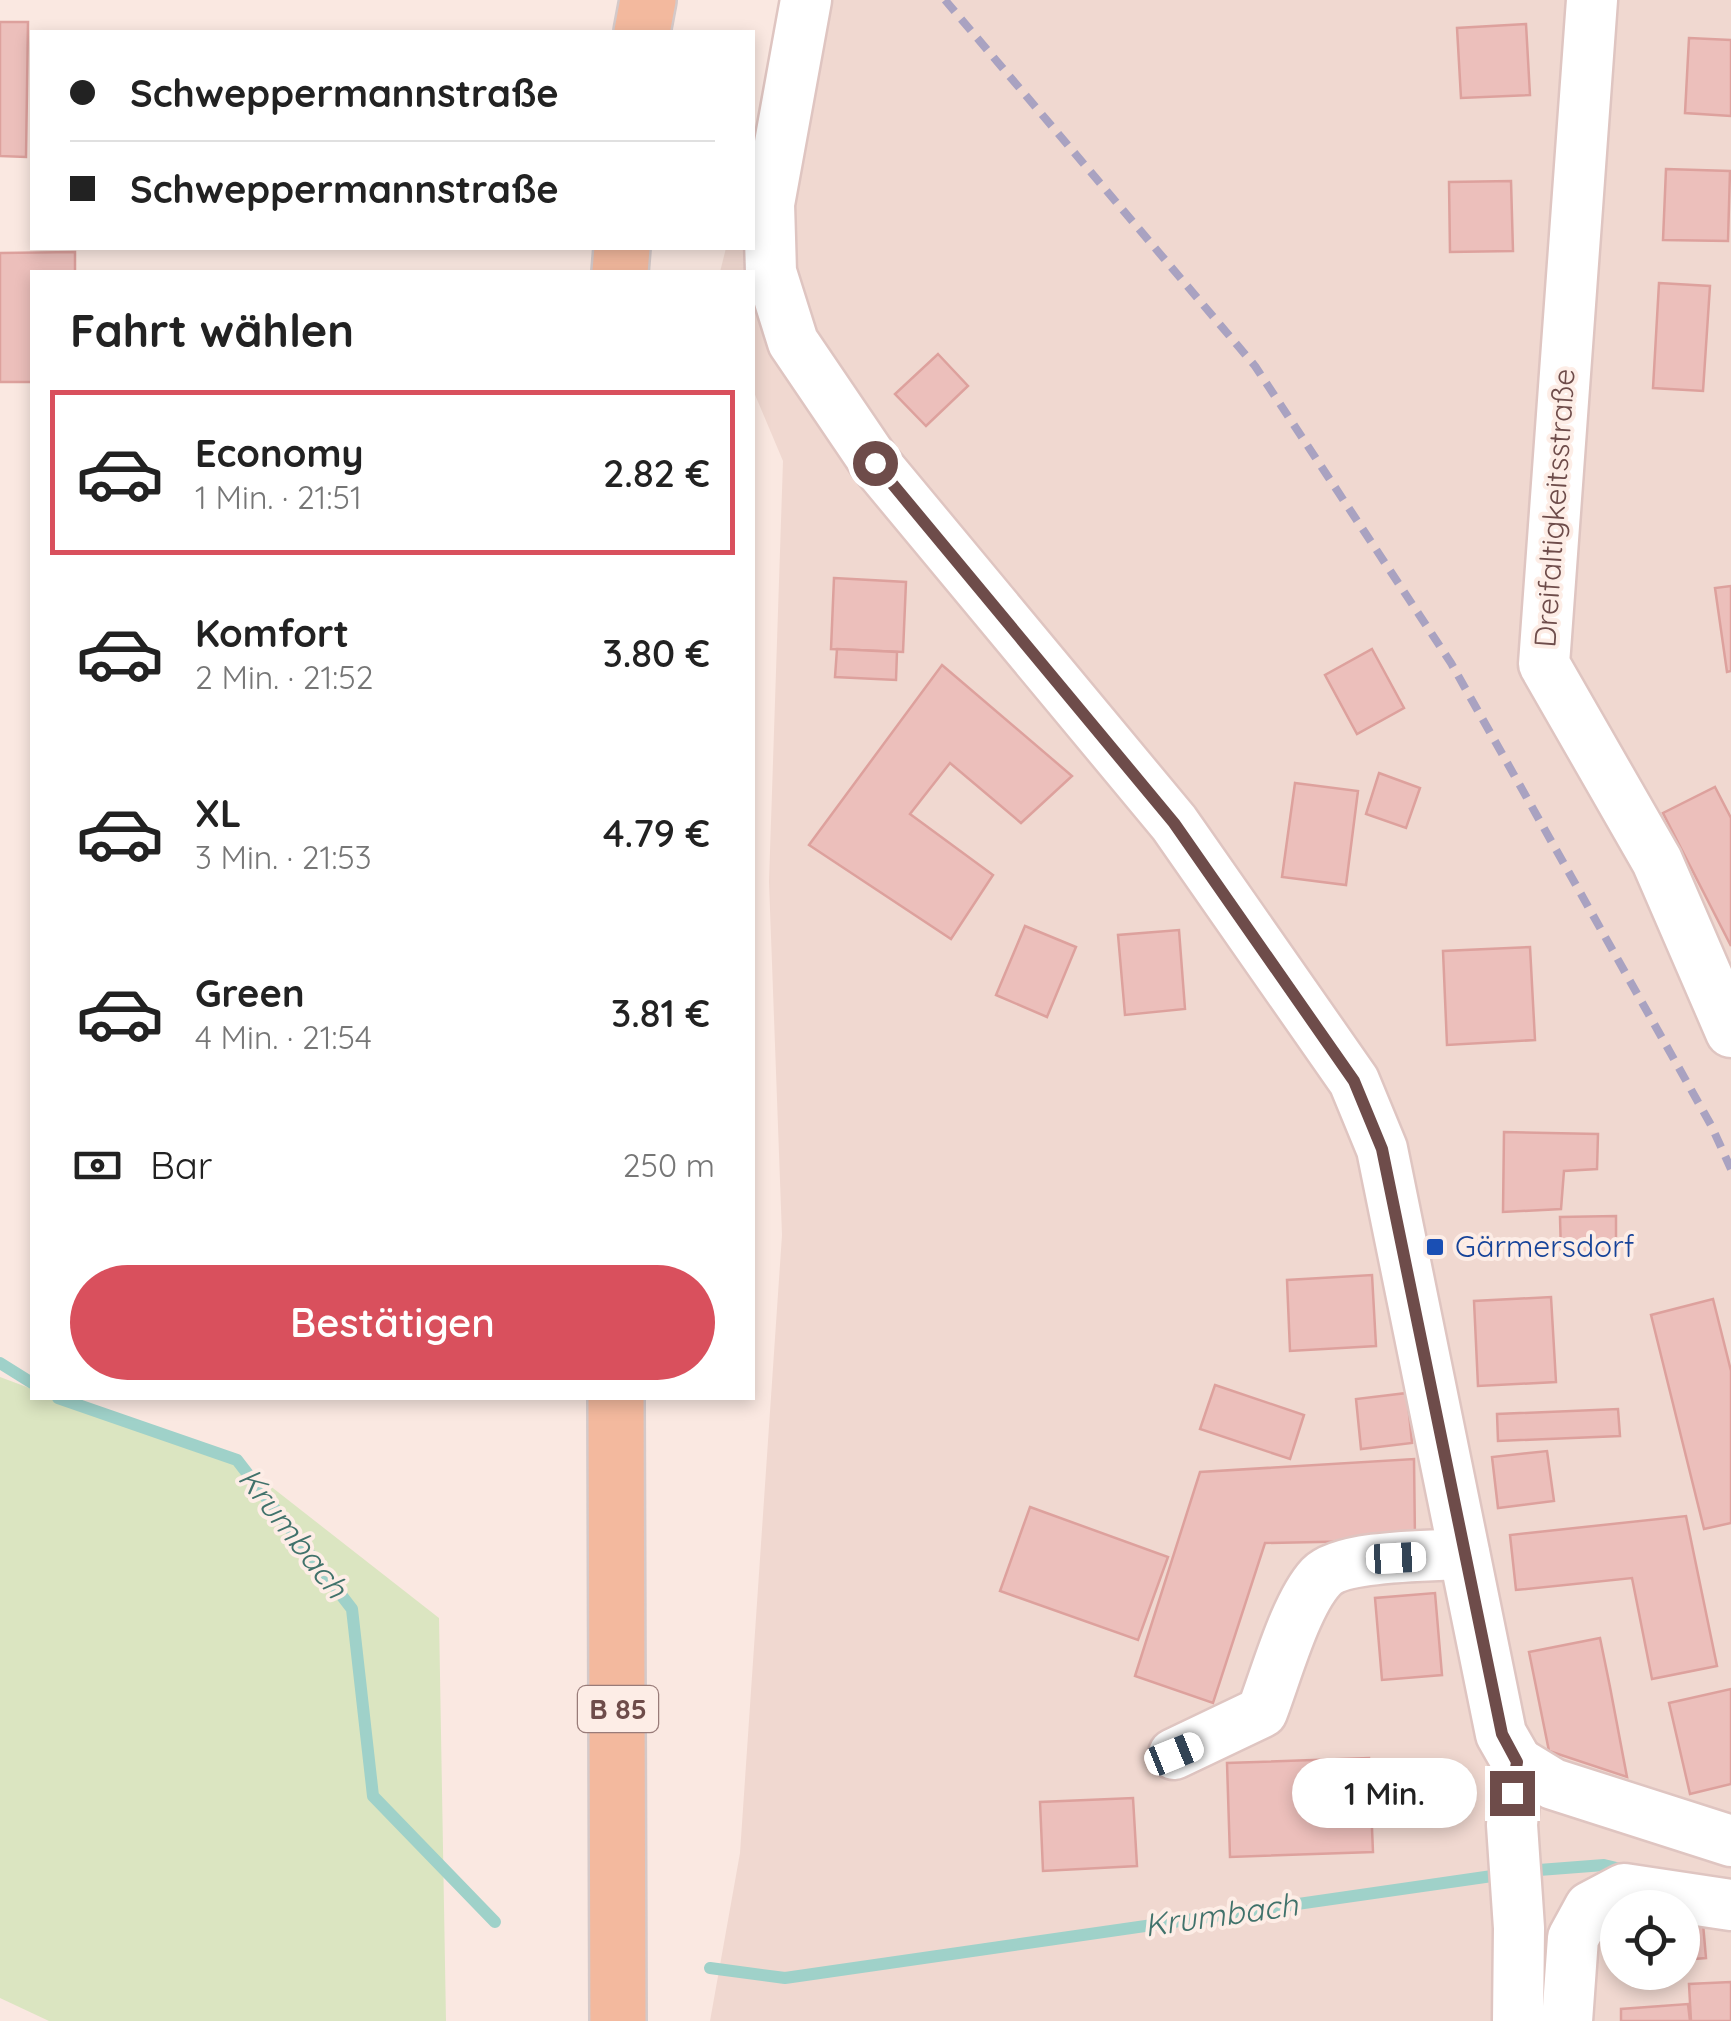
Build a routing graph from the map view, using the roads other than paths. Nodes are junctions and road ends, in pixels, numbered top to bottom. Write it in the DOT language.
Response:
graph roads {
  1 [pos="648,0"];
  2 [pos="806,0"];
  3 [pos="1592,0"];
  4 [pos="642,30"];
  5 [pos="1731,1032"];
  6 [pos="616,1400"];
  7 [pos="1464,1554"];
  8 [pos="1174,1754"];
  9 [pos="1517,1762"];
  10 [pos="1731,1841"];
  11 [pos="1731,1905"];
  12 [pos="618,2021"];
  13 [pos="1518,2021"];
  14 [pos="1567,2021"];
  1 -- 4 [label="main road"];
  2 -- 7 [label="street"];
  3 -- 5 [label="street, Dreifaltigkeitsstraße"];
  6 -- 12 [label="main road, B 85"];
  7 -- 8 [label="street"];
  7 -- 9 [label="street"];
  9 -- 10 [label="street"];
  9 -- 13 [label="street"];
  11 -- 14 [label="street"];
}
